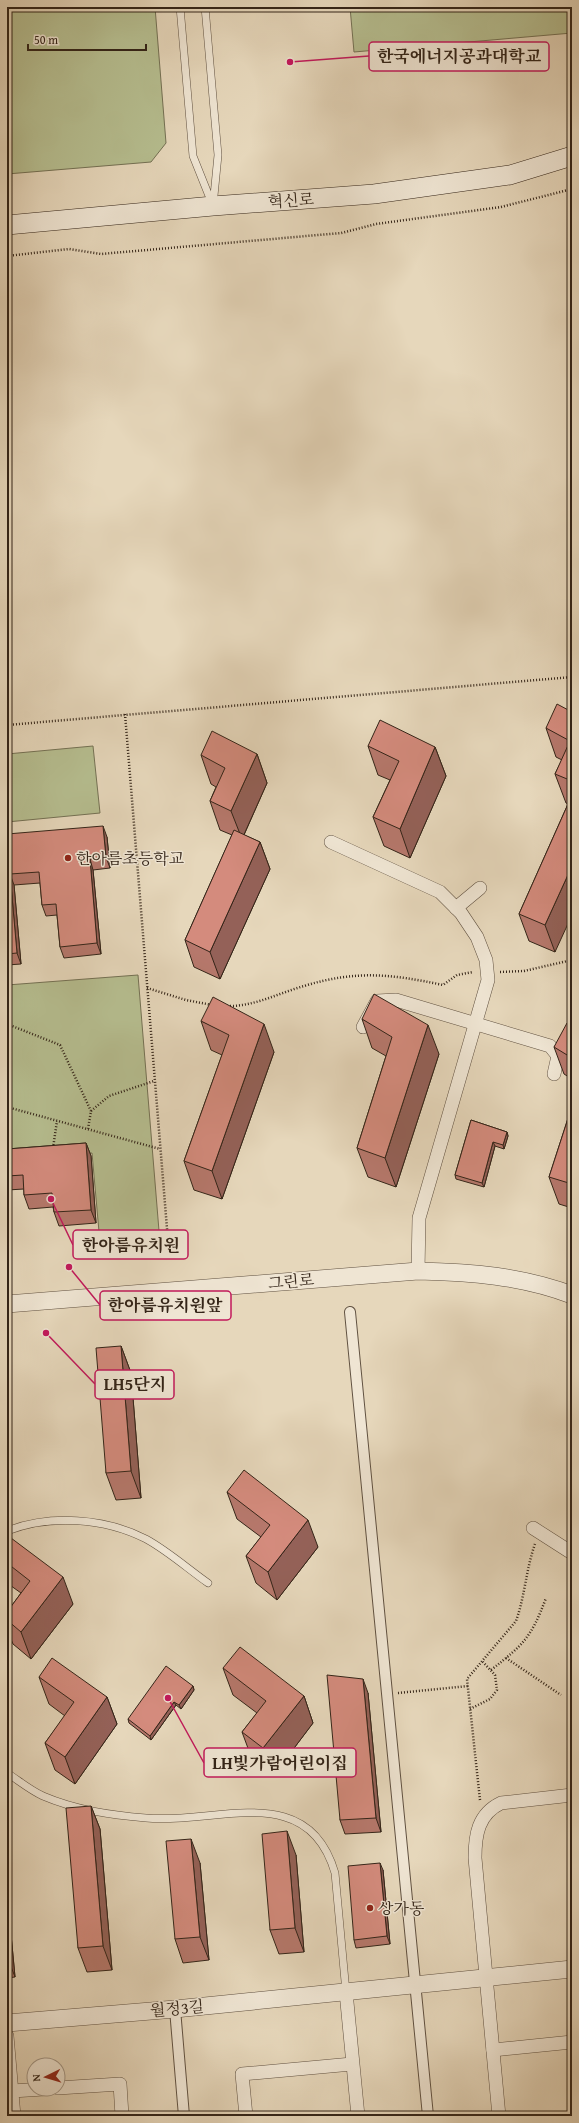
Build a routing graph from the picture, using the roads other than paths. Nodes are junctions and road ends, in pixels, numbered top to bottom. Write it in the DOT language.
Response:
graph roads {
  1 [pos="180,7"];
  2 [pos="205,7"];
  3 [pos="572,156"];
  4 [pos="213,206"];
  5 [pos="7,225"];
  6 [pos="331,842"];
  7 [pos="480,888"];
  8 [pos="456,908"];
  9 [pos="476,1024"];
  10 [pos="363,1027"];
  11 [pos="554,1074"];
  12 [pos="418,1271"];
  13 [pos="572,1295"];
  14 [pos="7,1304"];
  15 [pos="350,1312"];
  16 [pos="536,1530"];
  17 [pos="7,1531"];
  18 [pos="572,1553"];
  19 [pos="208,1583"];
  20 [pos="7,1772"];
  21 [pos="572,1795"];
  22 [pos="572,1969"];
  23 [pos="486,1977"];
  24 [pos="416,1985"];
  25 [pos="346,1992"];
  26 [pos="175,2009"];
  27 [pos="7,2023"];
  28 [pos="7,2036"];
  29 [pos="572,2042"];
  30 [pos="493,2050"];
  31 [pos="352,2064"];
  32 [pos="66,2087"];
  33 [pos="26,2090"];
  34 [pos="12,2091"];
  35 [pos="14,2116"];
  36 [pos="122,2116"];
  37 [pos="184,2116"];
  38 [pos="246,2116"];
  39 [pos="358,2116"];
  40 [pos="428,2116"];
  41 [pos="499,2116"];
  1 -- 4 [label="lane"];
  2 -- 4 [label="lane"];
  3 -- 4 [label="main road, 혁신로"];
  4 -- 5 [label="main road, 혁신로"];
  6 -- 8 [label="street"];
  7 -- 8 [label="street"];
  8 -- 9 [label="street"];
  9 -- 10 [label="street"];
  9 -- 11 [label="street"];
  9 -- 12 [label="street"];
  12 -- 13 [label="street, 그린로"];
  12 -- 14 [label="street, 그린로"];
  15 -- 24 [label="street"];
  16 -- 18 [label="street"];
  17 -- 19 [label="lane"];
  20 -- 25 [label="lane"];
  21 -- 23 [label="street"];
  22 -- 23 [label="street, 월정3길"];
  23 -- 24 [label="street, 월정3길"];
  23 -- 30 [label="street"];
  24 -- 25 [label="street, 월정3길"];
  24 -- 40 [label="street"];
  25 -- 26 [label="street, 월정3길"];
  25 -- 31 [label="street"];
  26 -- 27 [label="street, 월정3길"];
  26 -- 37 [label="street"];
  28 -- 34 [label="street"];
  29 -- 30 [label="street"];
  30 -- 41 [label="street"];
  31 -- 38 [label="street"];
  31 -- 39 [label="street"];
  32 -- 36 [label="street"];
  33 -- 34 [label="street"];
  34 -- 35 [label="street"];
}
